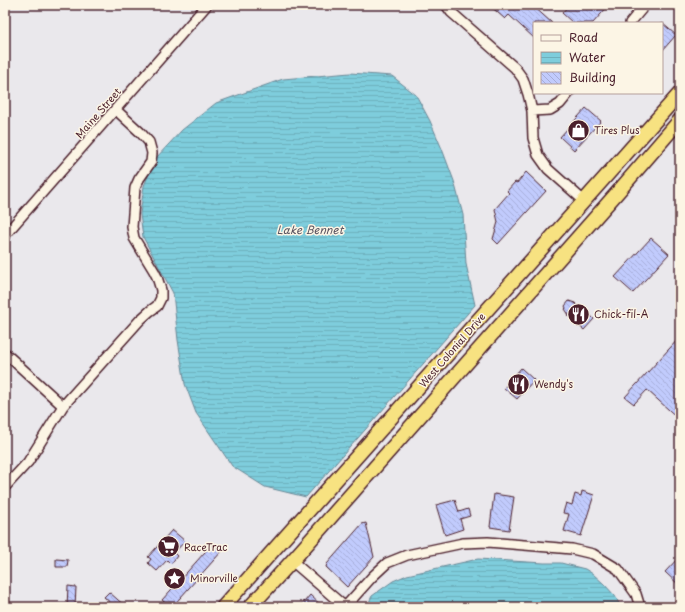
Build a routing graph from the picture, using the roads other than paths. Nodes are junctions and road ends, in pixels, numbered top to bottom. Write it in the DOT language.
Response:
graph roads {
  1 [pos="207,5"];
  2 [pos="446,5"];
  3 [pos="645,5"];
  4 [pos="631,22"];
  5 [pos="680,93"];
  6 [pos="568,94"];
  7 [pos="116,110"];
  8 [pos="532,111"];
  9 [pos="680,120"];
  10 [pos="584,202"];
  11 [pos="5,235"];
  12 [pos="509,285"];
  13 [pos="506,318"];
  14 [pos="5,353"];
  15 [pos="63,406"];
  16 [pos="5,487"];
  17 [pos="292,561"];
  18 [pos="223,607"];
  19 [pos="250,607"];
  20 [pos="345,607"];
  21 [pos="640,607"];
  1 -- 7 [label="street, Maine Street"];
  2 -- 8 [label="street"];
  3 -- 4 [label="street"];
  5 -- 10 [label="highway, West Colonial Drive"];
  6 -- 8 [label="street"];
  7 -- 11 [label="street, Maine Street"];
  7 -- 15 [label="street"];
  8 -- 10 [label="street"];
  9 -- 13 [label="highway, West Colonial Drive"];
  10 -- 12 [label="highway, West Colonial Drive"];
  12 -- 13 [label="highway"];
  12 -- 18 [label="highway, West Colonial Drive"];
  13 -- 17 [label="highway, West Colonial Drive"];
  14 -- 15 [label="street"];
  15 -- 16 [label="street"];
  17 -- 19 [label="highway, West Colonial Drive"];
  17 -- 20 [label="street"];
  20 -- 21 [label="street"];
}
